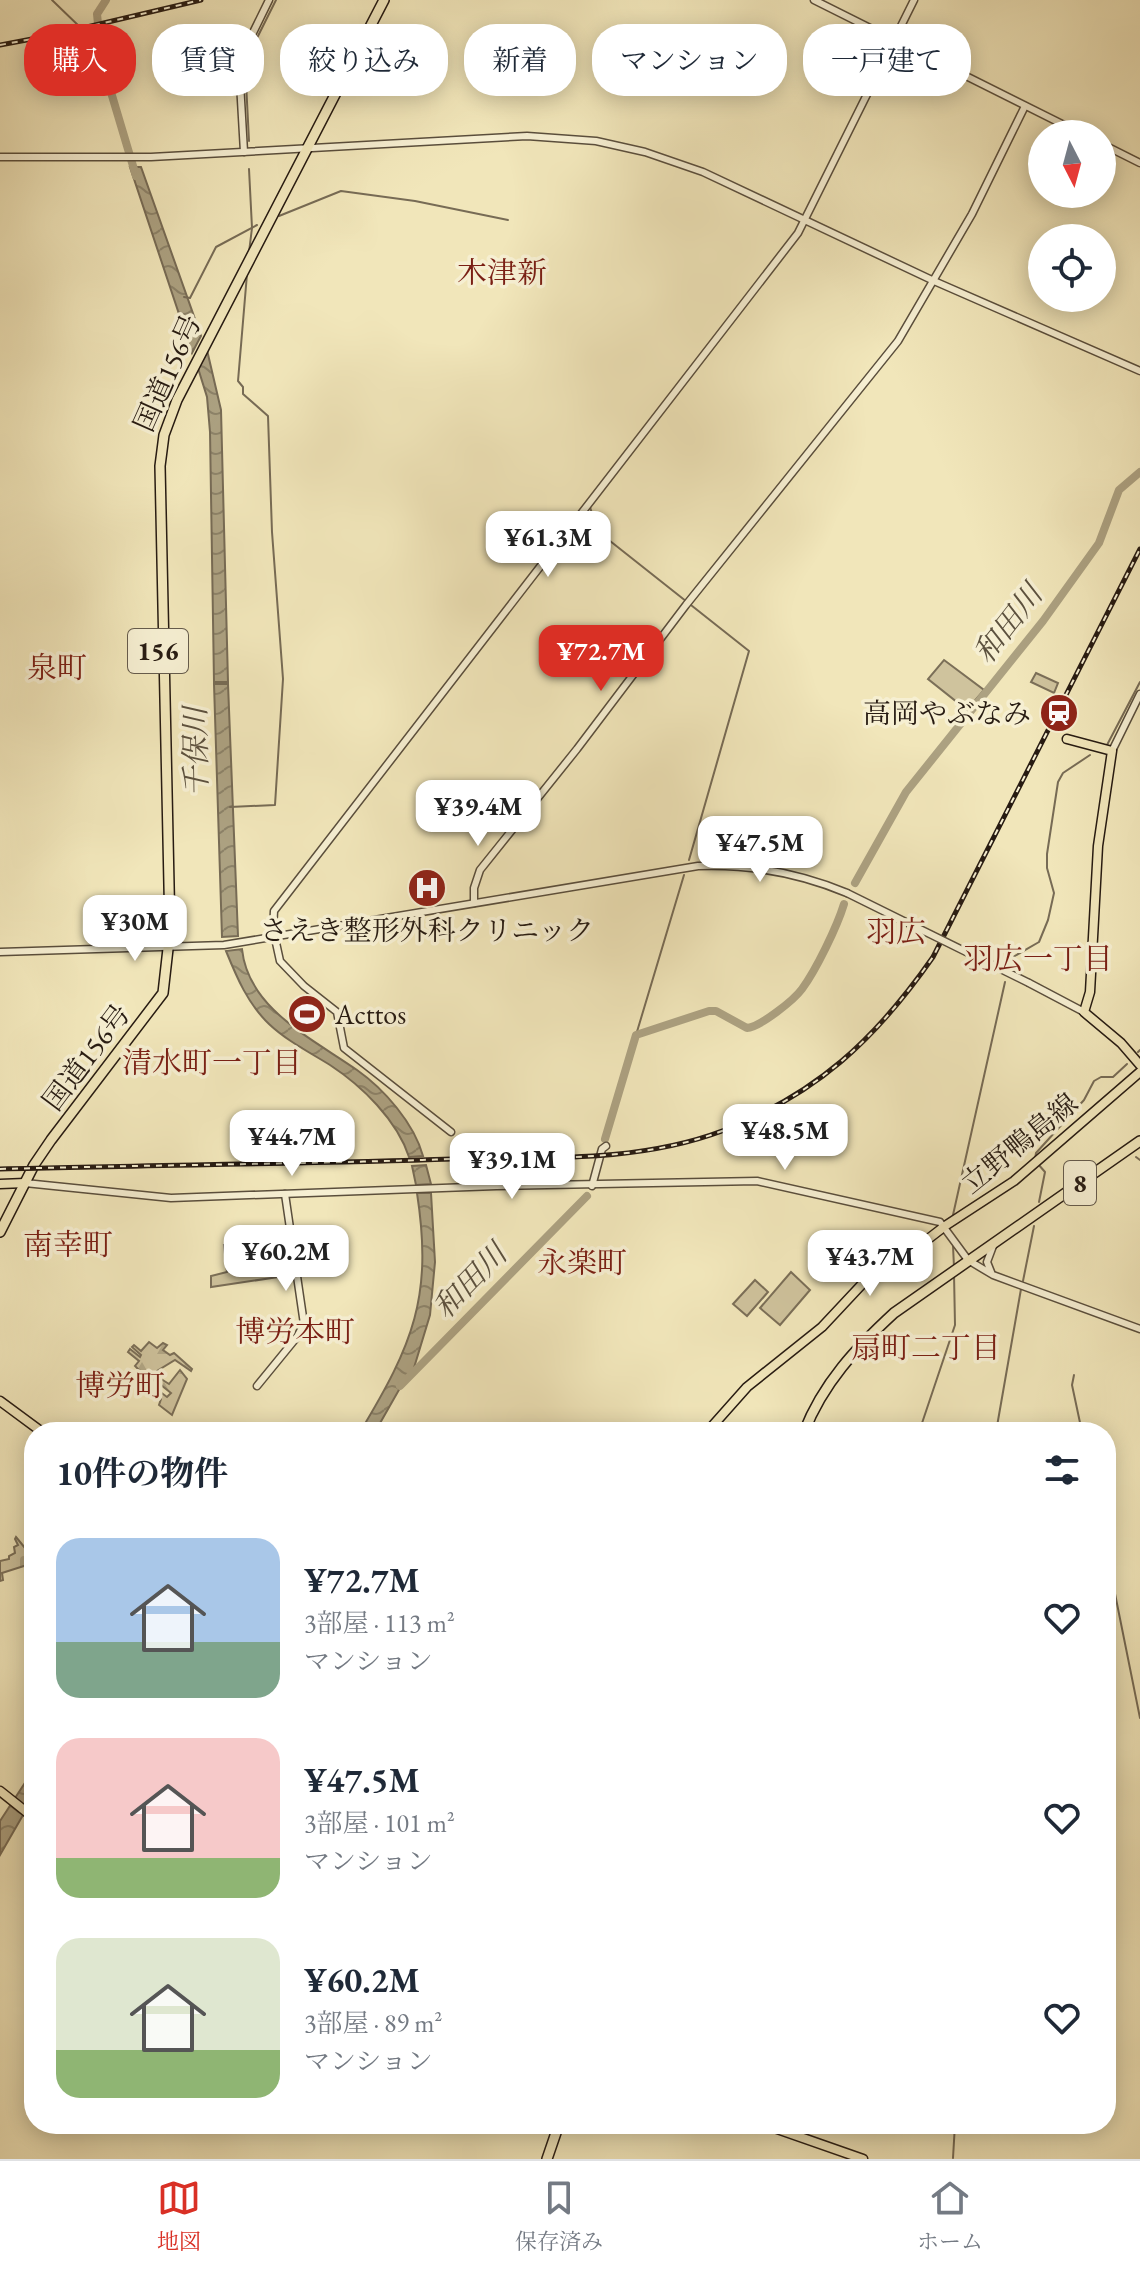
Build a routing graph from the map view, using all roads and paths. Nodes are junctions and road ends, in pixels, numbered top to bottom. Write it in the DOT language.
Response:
graph roads {
  1 [pos="269,0"];
  2 [pos="381,0"];
  3 [pos="814,0"];
  4 [pos="914,0"];
  5 [pos="863,24"];
  6 [pos="903,24"];
  7 [pos="971,79"];
  8 [pos="867,96"];
  9 [pos="1025,106"];
  10 [pos="1054,120"];
  11 [pos="306,148"];
  12 [pos="1116,151"];
  13 [pos="244,152"];
  14 [pos="0,157"];
  15 [pos="1140,163"];
  16 [pos="805,221"];
  17 [pos="934,281"];
  18 [pos="1140,371"];
  19 [pos="1140,694"];
  20 [pos="1067,739"];
  21 [pos="1112,751"];
  22 [pos="474,903"];
  23 [pos="274,937"];
  24 [pos="168,946"];
  25 [pos="0,952"];
  26 [pos="1084,1012"];
  27 [pos="1140,1065"];
  28 [pos="1140,1072"];
  29 [pos="451,1132"];
  30 [pos="1140,1141"];
  31 [pos="606,1146"];
  32 [pos="25,1183"];
  33 [pos="0,1184"];
  34 [pos="592,1186"];
  35 [pos="285,1194"];
  36 [pos="945,1226"];
  37 [pos="0,1232"];
  38 [pos="995,1242"];
  39 [pos="968,1260"];
  40 [pos="993,1275"];
  41 [pos="1140,1329"];
  42 [pos="257,1386"];
  43 [pos="0,1401"];
  44 [pos="28,1422"];
  45 [pos="716,1422"];
  46 [pos="809,1422"];
  47 [pos="0,1791"];
  48 [pos="24,1810"];
  49 [pos="556,2134"];
  50 [pos="792,2134"];
  51 [pos="547,2159"];
  52 [pos="863,2159"];
  1 -- 13 [label="street"];
  2 -- 11 [label="highway, 国道156号 / 156"];
  3 -- 5 [label="street"];
  4 -- 6 [label="street"];
  7 -- 9 [label="street"];
  8 -- 16 [label="street"];
  9 -- 10 [label="street"];
  9 -- 17 [label="street"];
  11 -- 13 [label="street"];
  11 -- 16 [label="street"];
  11 -- 24 [label="highway, 国道156号 / 156"];
  12 -- 15 [label="street"];
  13 -- 14 [label="street"];
  16 -- 17 [label="street"];
  16 -- 23 [label="street"];
  17 -- 18 [label="street"];
  17 -- 22 [label="street"];
  19 -- 21 [label="street"];
  20 -- 21 [label="main road"];
  21 -- 26 [label="main road"];
  22 -- 23 [label="street"];
  22 -- 26 [label="street, bridge"];
  23 -- 24 [label="street"];
  23 -- 29 [label="street"];
  24 -- 25 [label="street"];
  24 -- 32 [label="highway, 国道156号 / 156"];
  26 -- 27 [label="main road"];
  28 -- 36 [label="main road, 立野鴨島線"];
  30 -- 38 [label="highway, 8"];
  31 -- 34 [label="street"];
  32 -- 33 [label="main road"];
  32 -- 35 [label="street"];
  32 -- 37 [label="highway, 国道156号 / 156"];
  34 -- 35 [label="street"];
  34 -- 36 [label="street"];
  35 -- 42 [label="street"];
  36 -- 39 [label="street"];
  36 -- 45 [label="main road, 立野鴨島線"];
  38 -- 39 [label="highway, 8"];
  38 -- 40 [label="street"];
  39 -- 40 [label="street"];
  39 -- 46 [label="highway, 8"];
  40 -- 41 [label="street"];
  43 -- 44 [label="main road"];
  47 -- 48 [label="main road"];
  49 -- 51 [label="highway"];
  50 -- 52 [label="main road"];
}
